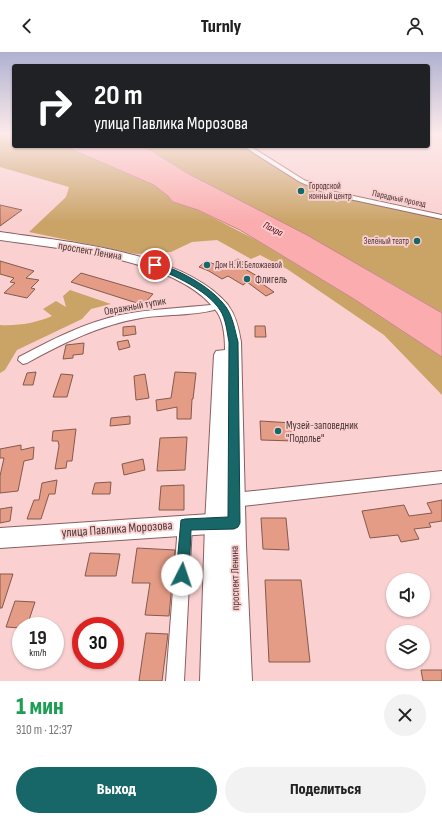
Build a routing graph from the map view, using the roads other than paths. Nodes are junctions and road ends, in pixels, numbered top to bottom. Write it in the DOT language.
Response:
graph roads {
  1 [pos="274,163"];
  2 [pos="442,217"];
  3 [pos="0,236"];
  4 [pos="0,242"];
  5 [pos="211,308"];
  6 [pos="23,360"];
  7 [pos="442,477"];
  8 [pos="228,516"];
  9 [pos="185,525"];
  10 [pos="0,538"];
  11 [pos="175,681"];
  12 [pos="214,681"];
  13 [pos="238,681"];
  1 -- 2 [label="street, Парадный проезд"];
  3 -- 8 [label="main road, проспект Ленина"];
  4 -- 5 [label="main road, проспект Ленина"];
  5 -- 6 [label="street, Овражный тупик"];
  5 -- 8 [label="main road, проспект Ленина"];
  7 -- 8 [label="street, улица Павлика Морозова"];
  8 -- 9 [label="street, улица Павлика Морозова"];
  8 -- 12 [label="main road, проспект Ленина"];
  8 -- 13 [label="main road, проспект Ленина"];
  9 -- 10 [label="street, улица Павлика Морозова"];
  9 -- 11 [label="street"];
}
